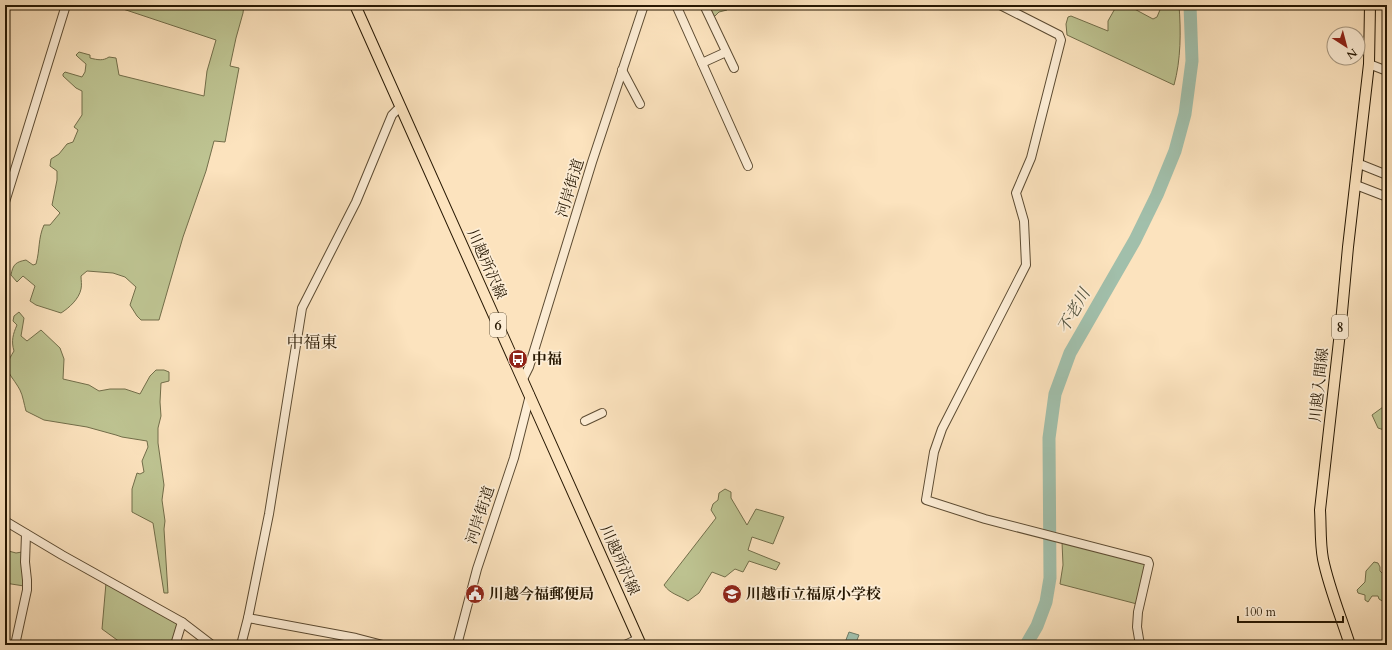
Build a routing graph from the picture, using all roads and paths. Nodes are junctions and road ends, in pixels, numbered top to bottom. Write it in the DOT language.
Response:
graph roads {
  1 [pos="66,5"];
  2 [pos="355,5"];
  3 [pos="644,5"];
  4 [pos="676,5"];
  5 [pos="704,5"];
  6 [pos="1000,5"];
  7 [pos="1370,5"];
  8 [pos="726,52"];
  9 [pos="702,63"];
  10 [pos="1369,64"];
  11 [pos="734,68"];
  12 [pos="622,70"];
  13 [pos="1387,71"];
  14 [pos="640,104"];
  15 [pos="400,107"];
  16 [pos="1358,163"];
  17 [pos="748,166"];
  18 [pos="1387,175"];
  19 [pos="1356,185"];
  20 [pos="1387,197"];
  21 [pos="5,202"];
  22 [pos="522,379"];
  23 [pos="530,395"];
  24 [pos="602,413"];
  25 [pos="585,421"];
  26 [pos="5,521"];
  27 [pos="26,534"];
  28 [pos="248,618"];
  29 [pos="182,622"];
  30 [pos="640,642"];
  31 [pos="15,645"];
  32 [pos="175,645"];
  33 [pos="212,645"];
  34 [pos="241,645"];
  35 [pos="383,645"];
  36 [pos="456,645"];
  37 [pos="626,645"];
  38 [pos="1140,645"];
  39 [pos="1350,645"];
  1 -- 21 [label="street"];
  2 -- 15 [label="main road, 川越所沢線 / 6"];
  3 -- 12 [label="street, 河岸街道"];
  4 -- 9 [label="street"];
  5 -- 8 [label="street"];
  6 -- 38 [label="street"];
  7 -- 10 [label="main road, 川越入間線 / 8"];
  8 -- 9 [label="street"];
  8 -- 11 [label="street"];
  9 -- 17 [label="street"];
  10 -- 13 [label="street"];
  10 -- 16 [label="main road, 川越入間線 / 8"];
  12 -- 14 [label="street"];
  12 -- 22 [label="street, 河岸街道"];
  15 -- 22 [label="main road, 川越所沢線 / 6"];
  15 -- 28 [label="street"];
  16 -- 18 [label="street"];
  16 -- 19 [label="main road, 川越入間線 / 8"];
  19 -- 20 [label="street"];
  19 -- 39 [label="main road, 川越入間線 / 8"];
  22 -- 23 [label="main road, 川越所沢線 / 6"];
  23 -- 30 [label="main road, 川越所沢線 / 6"];
  23 -- 36 [label="street, 河岸街道"];
  24 -- 25 [label="street"];
  26 -- 27 [label="street"];
  27 -- 29 [label="street"];
  27 -- 31 [label="street"];
  28 -- 34 [label="street"];
  28 -- 35 [label="street"];
  29 -- 32 [label="street"];
  29 -- 33 [label="street"];
  30 -- 37 [label="street"];
}
